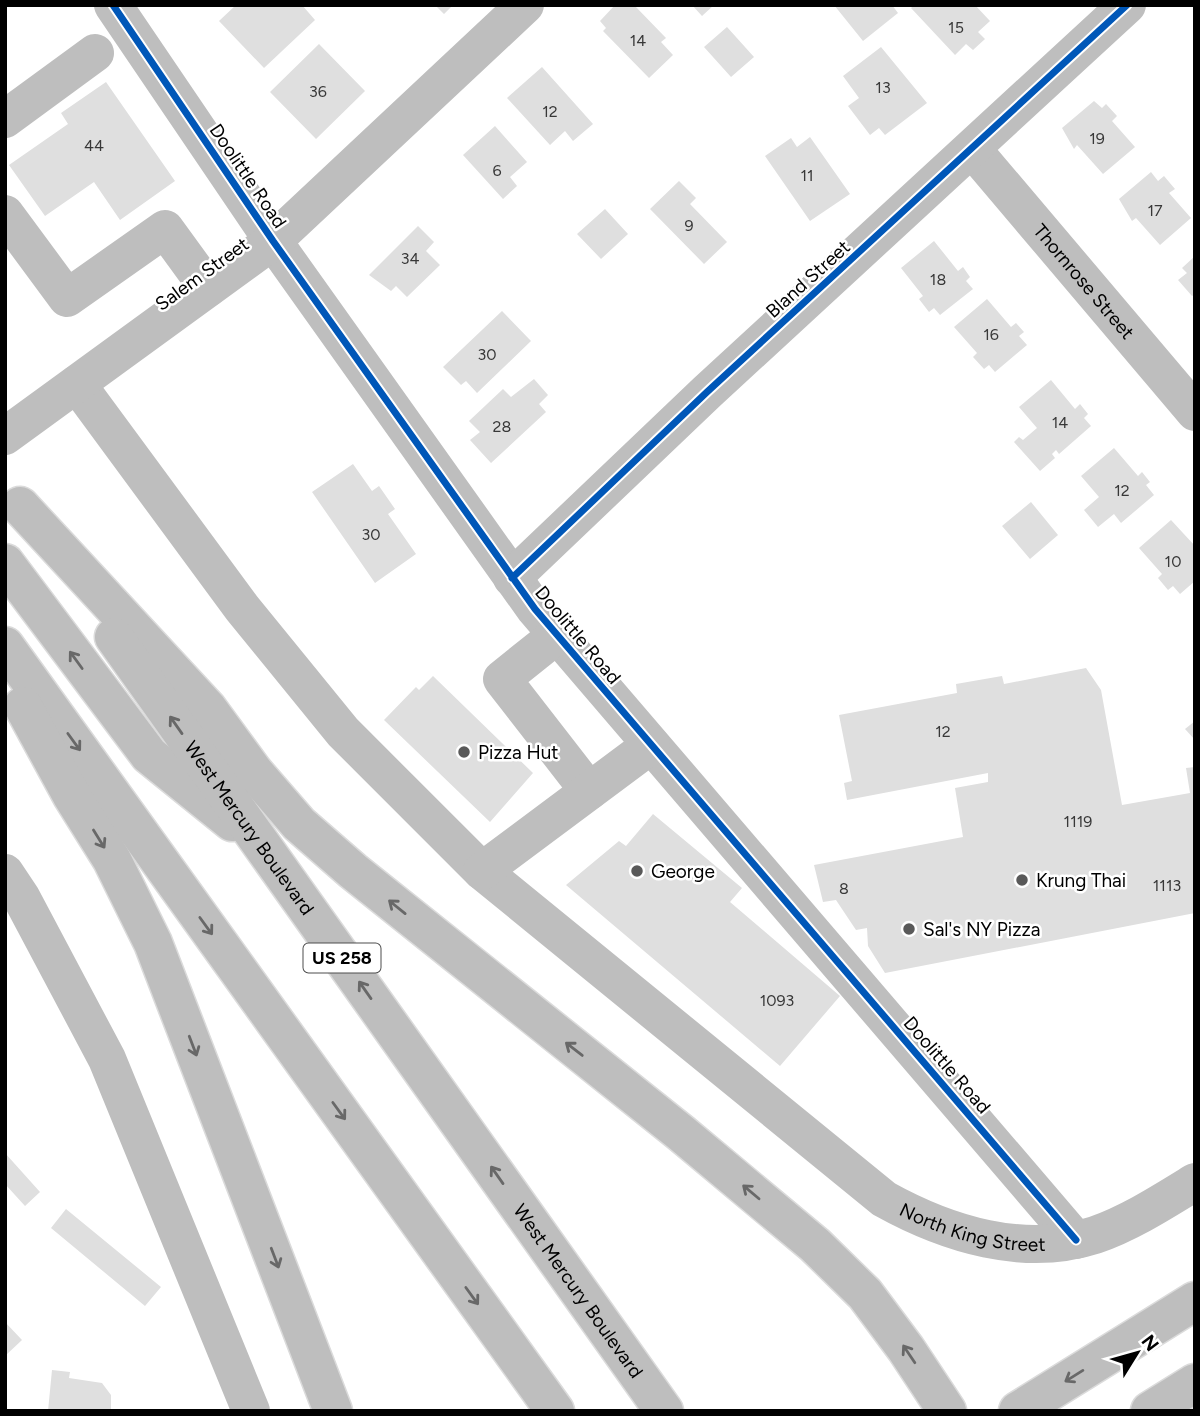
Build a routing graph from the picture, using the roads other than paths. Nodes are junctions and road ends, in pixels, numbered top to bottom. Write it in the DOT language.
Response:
graph roads {
  1 [pos="113,5"];
  2 [pos="525,5"];
  3 [pos="1127,5"];
  4 [pos="95,53"];
  5 [pos="5,119"];
  6 [pos="973,150"];
  7 [pos="5,214"];
  8 [pos="274,241"];
  9 [pos="208,288"];
  10 [pos="77,384"];
  11 [pos="1195,412"];
  12 [pos="5,436"];
  13 [pos="13,495"];
  14 [pos="5,563"];
  15 [pos="512,578"];
  16 [pos="557,635"];
  17 [pos="5,646"];
  18 [pos="5,673"];
  19 [pos="651,745"];
  20 [pos="589,792"];
  21 [pos="262,845"];
  22 [pos="482,871"];
  23 [pos="5,873"];
  24 [pos="1195,1182"];
  25 [pos="1076,1240"];
  26 [pos="1195,1301"];
  27 [pos="1195,1383"];
  28 [pos="251,1411"];
  29 [pos="333,1411"];
  30 [pos="555,1411"];
  31 [pos="664,1411"];
  32 [pos="947,1411"];
  33 [pos="1018,1411"];
  34 [pos="1150,1411"];
  1 -- 8 [label="main road, Doolittle Road"];
  2 -- 8 [label="main road, Salem Street"];
  3 -- 6 [label="main road, Bland Street"];
  4 -- 5 [label="main road"];
  6 -- 11 [label="main road, Thornrose Street"];
  6 -- 15 [label="main road, Bland Street"];
  7 -- 9 [label="main road"];
  8 -- 9 [label="main road, Salem Street"];
  8 -- 15 [label="main road, Doolittle Road"];
  9 -- 10 [label="main road, Salem Street"];
  10 -- 12 [label="main road, Salem Street"];
  10 -- 22 [label="main road"];
  21 -- 13 [label="main road, West Mercury Boulevard / US 258, one-way"];
  32 -- 13 [label="main road, one-way"];
  21 -- 14 [label="main road, one-way"];
  15 -- 16 [label="main road, Doolittle Road"];
  16 -- 19 [label="main road, Doolittle Road"];
  16 -- 20 [label="main road"];
  17 -- 30 [label="main road, one-way"];
  18 -- 29 [label="main road, one-way"];
  19 -- 20 [label="main road"];
  19 -- 25 [label="main road, Doolittle Road"];
  20 -- 22 [label="main road"];
  31 -- 21 [label="main road, West Mercury Boulevard / US 258, one-way"];
  22 -- 25 [label="main road, North King Street"];
  23 -- 28 [label="main road"];
  24 -- 25 [label="main road, North King Street"];
  26 -- 33 [label="main road, one-way"];
  27 -- 34 [label="main road"];
}
